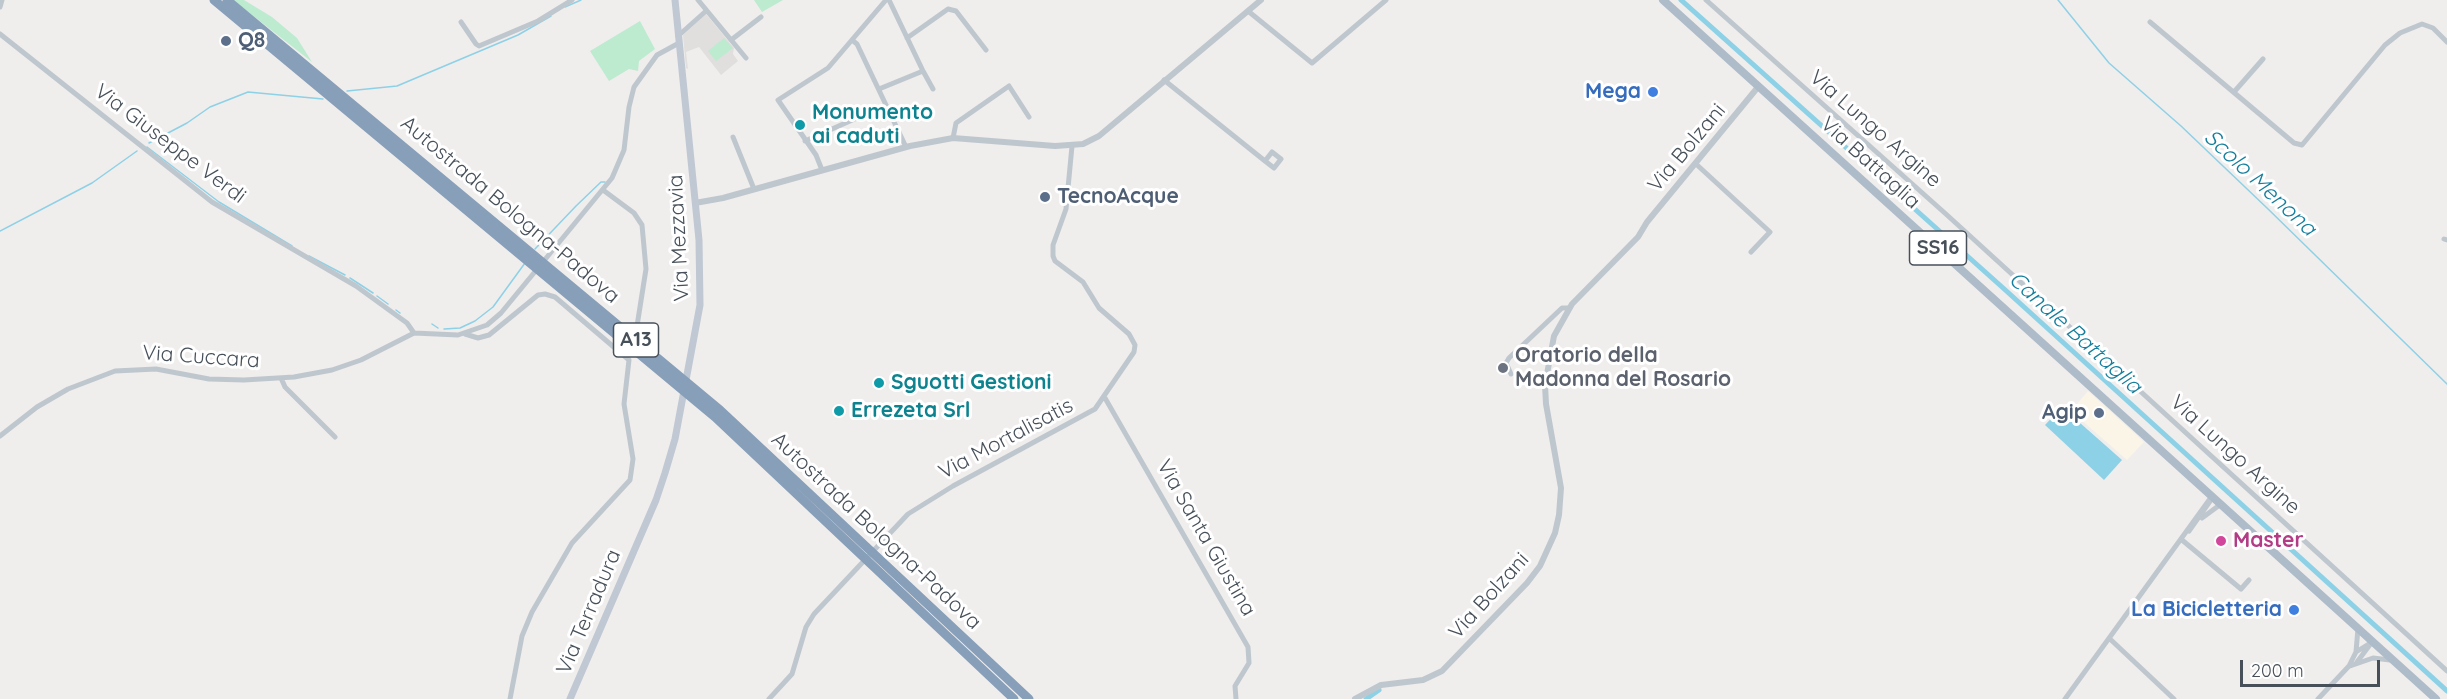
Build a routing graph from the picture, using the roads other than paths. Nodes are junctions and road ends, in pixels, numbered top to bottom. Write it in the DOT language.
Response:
graph roads {
  1 [pos="2,0"];
  2 [pos="214,0"];
  3 [pos="227,0"];
  4 [pos="572,0"];
  5 [pos="675,0"];
  6 [pos="698,0"];
  7 [pos="887,0"];
  8 [pos="1261,0"];
  9 [pos="1386,0"];
  10 [pos="1664,0"];
  11 [pos="1706,0"];
  12 [pos="0,7"];
  13 [pos="1248,10"];
  14 [pos="706,11"];
  15 [pos="761,17"];
  16 [pos="461,22"];
  17 [pos="2150,22"];
  18 [pos="0,34"];
  19 [pos="908,38"];
  20 [pos="679,39"];
  21 [pos="731,40"];
  22 [pos="852,40"];
  23 [pos="2447,42"];
  24 [pos="986,50"];
  25 [pos="746,58"];
  26 [pos="2263,59"];
  27 [pos="923,70"];
  28 [pos="1164,80"];
  29 [pos="1758,87"];
  30 [pos="879,89"];
  31 [pos="933,89"];
  32 [pos="2234,92"];
  33 [pos="886,105"];
  34 [pos="1029,117"];
  35 [pos="733,137"];
  36 [pos="953,138"];
  37 [pos="805,141"];
  38 [pos="1068,146"];
  39 [pos="906,147"];
  40 [pos="1265,161"];
  41 [pos="1696,164"];
  42 [pos="822,170"];
  43 [pos="754,189"];
  44 [pos="603,190"];
  45 [pos="695,203"];
  46 [pos="1751,252"];
  47 [pos="1569,308"];
  48 [pos="637,326"];
  49 [pos="414,333"];
  50 [pos="465,334"];
  51 [pos="1511,374"];
  52 [pos="281,378"];
  53 [pos="1105,398"];
  54 [pos="0,436"];
  55 [pos="335,437"];
  56 [pos="2212,496"];
  57 [pos="2221,504"];
  58 [pos="2198,521"];
  59 [pos="2188,532"];
  60 [pos="639,539"];
  61 [pos="2182,540"];
  62 [pos="2249,580"];
  63 [pos="2358,628"];
  64 [pos="2110,639"];
  65 [pos="2372,642"];
  66 [pos="2356,652"];
  67 [pos="2391,660"];
  68 [pos="2356,662"];
  69 [pos="2349,666"];
  70 [pos="2447,671"];
  71 [pos="2322,698"];
  72 [pos="510,699"];
  73 [pos="570,699"];
  74 [pos="769,699"];
  75 [pos="1014,699"];
  76 [pos="1029,699"];
  77 [pos="1236,699"];
  78 [pos="1355,699"];
  79 [pos="2065,699"];
  80 [pos="2174,699"];
  81 [pos="2436,699"];
  1 -- 12 [label="street"];
  2 -- 75 [label="highway, Autostrada Bologna-Padova / A13"];
  3 -- 76 [label="highway, Autostrada Bologna-Padova / A13"];
  4 -- 16 [label="street"];
  5 -- 20 [label="main road, Via Mezzavia"];
  6 -- 14 [label="street"];
  7 -- 19 [label="street"];
  7 -- 22 [label="street"];
  8 -- 13 [label="street"];
  9 -- 13 [label="street"];
  10 -- 29 [label="main road, Via Battaglia / SS16"];
  11 -- 70 [label="street, Via Lungo Argine"];
  13 -- 28 [label="street"];
  14 -- 20 [label="street, Via Cuccara"];
  14 -- 21 [label="street"];
  15 -- 21 [label="street"];
  17 -- 32 [label="street"];
  18 -- 49 [label="street, Via Giuseppe Verdi"];
  19 -- 24 [label="street"];
  19 -- 27 [label="street"];
  20 -- 44 [label="street, Via Cuccara"];
  20 -- 45 [label="main road, Via Mezzavia"];
  21 -- 25 [label="street"];
  22 -- 30 [label="street"];
  22 -- 37 [label="street"];
  23 -- 32 [label="street"];
  26 -- 32 [label="street"];
  27 -- 30 [label="street"];
  27 -- 31 [label="street"];
  28 -- 38 [label="street"];
  28 -- 40 [label="street"];
  29 -- 41 [label="street, Via Bolzani"];
  29 -- 56 [label="main road, Via Battaglia / SS16"];
  30 -- 33 [label="street"];
  33 -- 37 [label="street"];
  33 -- 39 [label="street"];
  34 -- 36 [label="street"];
  35 -- 43 [label="street"];
  36 -- 38 [label="street"];
  36 -- 39 [label="street"];
  37 -- 42 [label="street"];
  38 -- 53 [label="street, Via Mortalisatis"];
  39 -- 42 [label="street"];
  41 -- 46 [label="street"];
  41 -- 47 [label="street, Via Bolzani"];
  42 -- 43 [label="street"];
  43 -- 45 [label="street"];
  44 -- 48 [label="street"];
  44 -- 50 [label="street, Via Cuccara"];
  45 -- 60 [label="main road, Via Mezzavia"];
  47 -- 51 [label="street, Via Bolzani"];
  47 -- 78 [label="street, Via Bolzani"];
  49 -- 50 [label="street, Via Cuccara"];
  49 -- 52 [label="street, Via Cuccara"];
  50 -- 72 [label="street"];
  52 -- 54 [label="street, Via Cuccara"];
  52 -- 55 [label="street"];
  53 -- 74 [label="street, Via Mortalisatis"];
  53 -- 77 [label="street, Via Santa Giustina"];
  56 -- 57 [label="main road, SS16"];
  56 -- 58 [label="street"];
  56 -- 59 [label="street"];
  57 -- 58 [label="street"];
  57 -- 63 [label="main road, SS16"];
  58 -- 59 [label="street"];
  59 -- 61 [label="street"];
  60 -- 73 [label="main road, Via Terradura"];
  61 -- 62 [label="street"];
  61 -- 64 [label="street"];
  63 -- 65 [label="main road, SS16"];
  63 -- 66 [label="street"];
  64 -- 79 [label="street"];
  64 -- 80 [label="street"];
  65 -- 66 [label="street"];
  65 -- 67 [label="main road, SS16"];
  65 -- 68 [label="street"];
  66 -- 69 [label="street"];
  67 -- 68 [label="street"];
  67 -- 81 [label="main road, SS16"];
  68 -- 69 [label="street"];
  69 -- 71 [label="street"];
}
